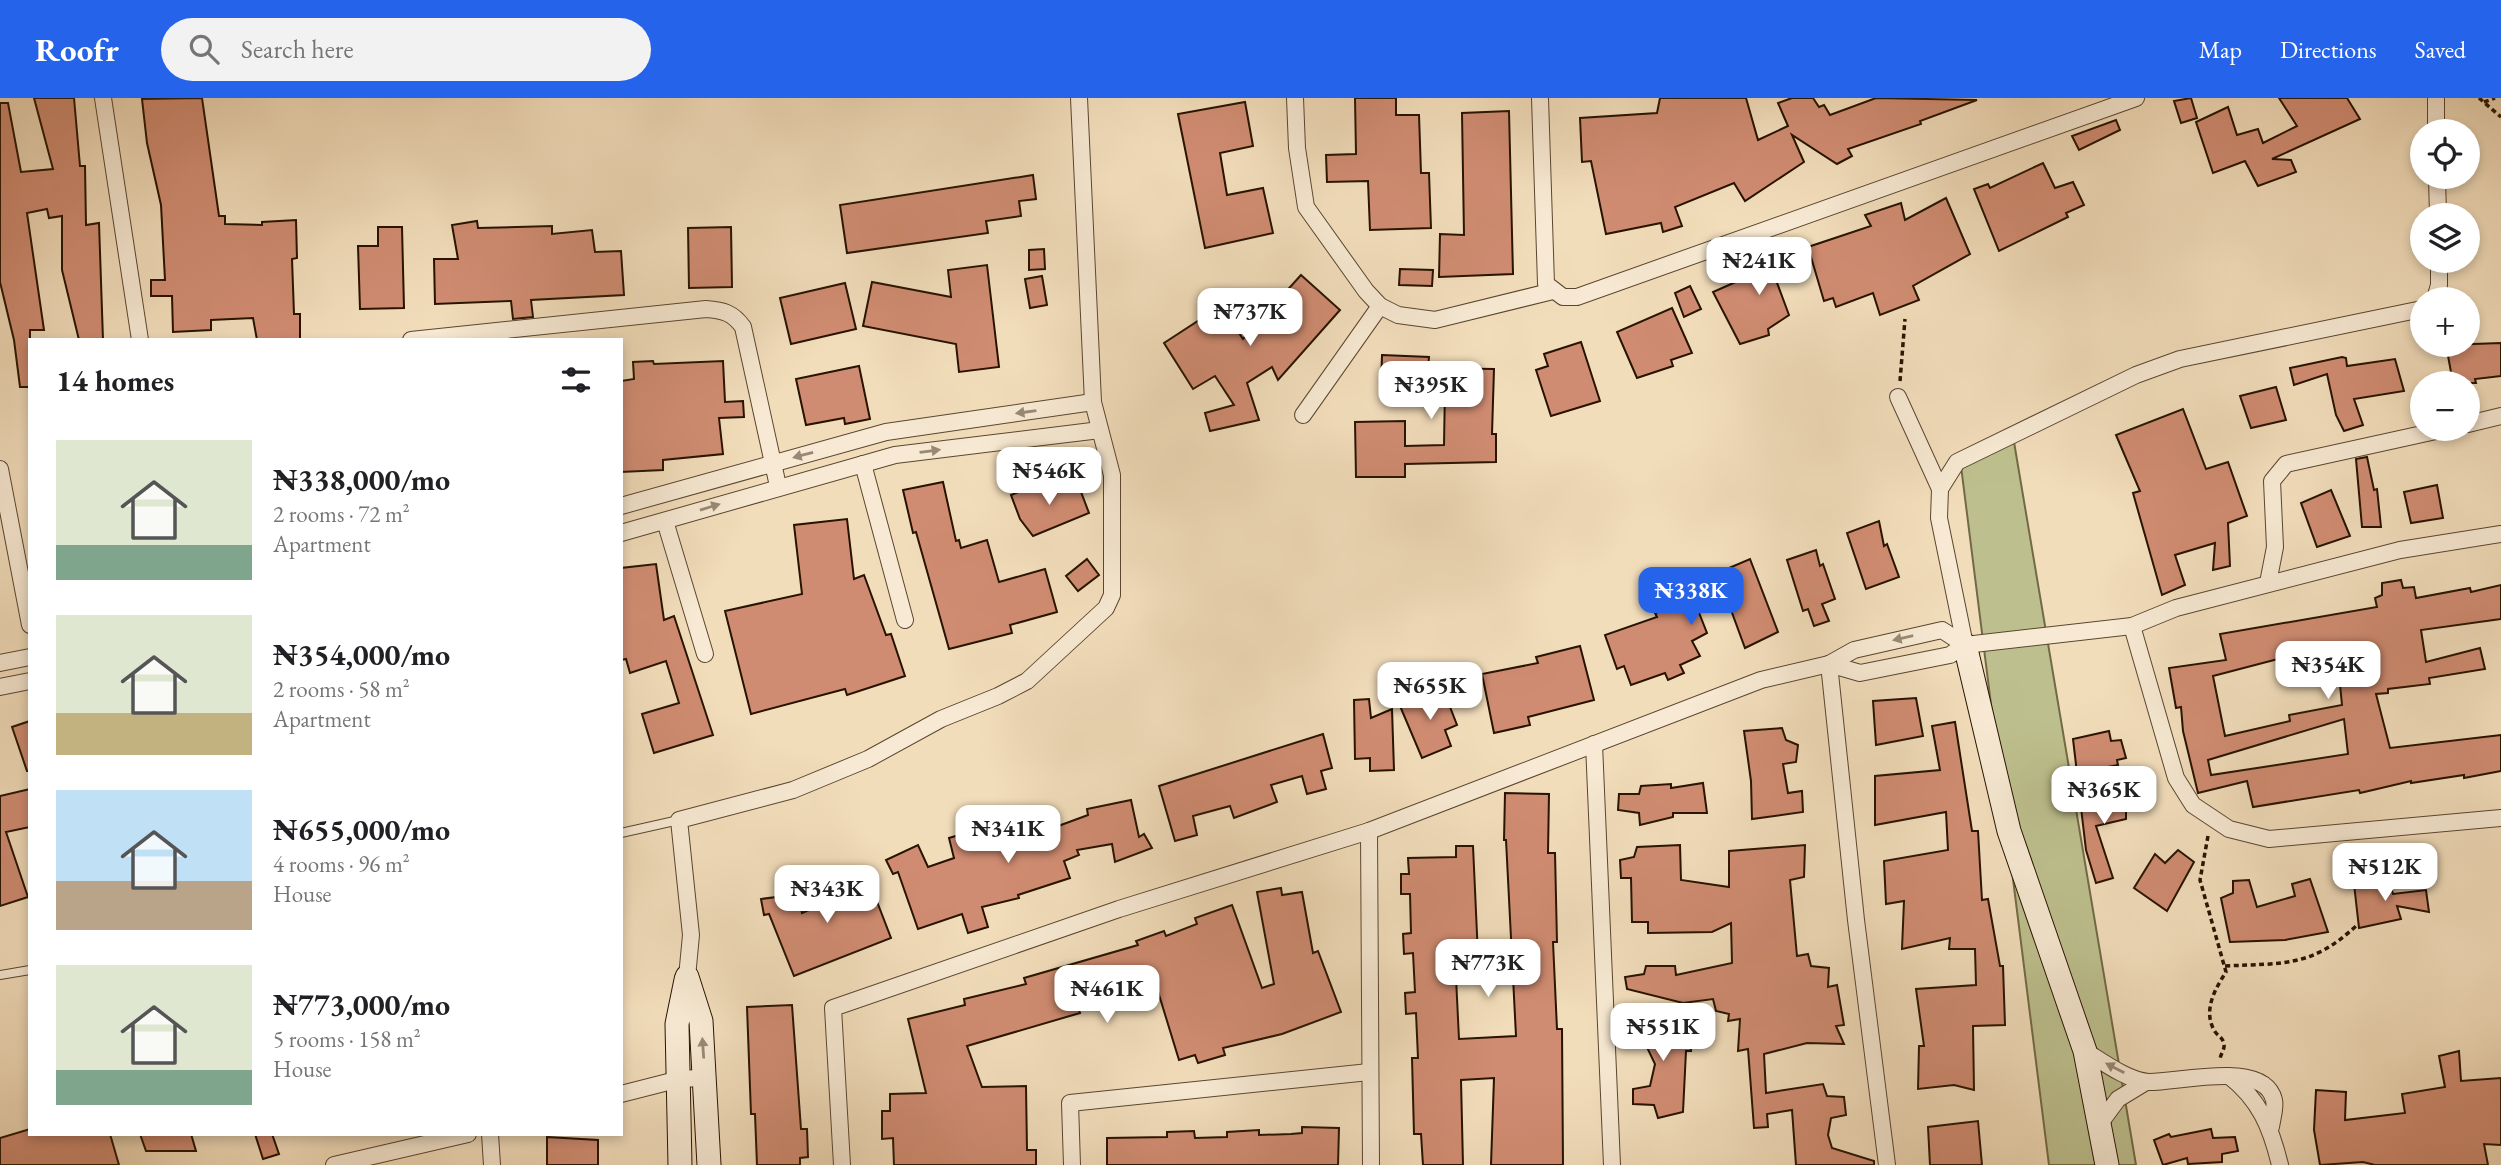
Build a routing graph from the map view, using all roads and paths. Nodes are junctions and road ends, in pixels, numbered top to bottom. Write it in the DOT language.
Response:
graph roads {
  1 [pos="103,98"];
  2 [pos="1079,98"];
  3 [pos="1295,98"];
  4 [pos="1540,98"];
  5 [pos="2136,98"];
  6 [pos="2436,98"];
  7 [pos="2479,98"];
  8 [pos="2495,98"];
  9 [pos="2484,102"];
  10 [pos="2103,104"];
  11 [pos="2501,117"];
  12 [pos="2436,119"];
  13 [pos="1553,291"];
  14 [pos="1380,306"];
  15 [pos="2410,311"];
  16 [pos="1905,319"];
  17 [pos="140,338"];
  18 [pos="430,338"];
  19 [pos="1898,397"];
  20 [pos="1093,402"];
  21 [pos="1303,415"];
  22 [pos="2501,416"];
  23 [pos="2480,421"];
  24 [pos="1100,430"];
  25 [pos="2410,437"];
  26 [pos="772,463"];
  27 [pos="863,464"];
  28 [pos="0,469"];
  29 [pos="778,486"];
  30 [pos="1940,489"];
  31 [pos="623,505"];
  32 [pos="665,522"];
  33 [pos="4,526"];
  34 [pos="623,532"];
  35 [pos="2501,534"];
  36 [pos="2267,583"];
  37 [pos="28,617"];
  38 [pos="905,620"];
  39 [pos="2132,626"];
  40 [pos="1965,645"];
  41 [pos="705,654"];
  42 [pos="28,657"];
  43 [pos="0,663"];
  44 [pos="1829,664"];
  45 [pos="28,681"];
  46 [pos="0,687"];
  47 [pos="1594,744"];
  48 [pos="2210,816"];
  49 [pos="2501,818"];
  50 [pos="679,820"];
  51 [pos="1369,831"];
  52 [pos="623,833"];
  53 [pos="2356,926"];
  54 [pos="2225,966"];
  55 [pos="28,970"];
  56 [pos="0,975"];
  57 [pos="687,976"];
  58 [pos="2085,1051"];
  59 [pos="1369,1072"];
  60 [pos="2229,1076"];
  61 [pos="705,1077"];
  62 [pos="676,1080"];
  63 [pos="2146,1082"];
  64 [pos="623,1093"];
  65 [pos="2101,1122"];
  66 [pos="459,1136"];
  67 [pos="490,1136"];
  68 [pos="334,1165"];
  69 [pos="492,1165"];
  70 [pos="680,1165"];
  71 [pos="709,1165"];
  72 [pos="842,1165"];
  73 [pos="1072,1165"];
  74 [pos="1371,1165"];
  75 [pos="1612,1165"];
  76 [pos="1887,1165"];
  77 [pos="2107,1165"];
  78 [pos="2280,1165"];
  1 -- 17 [label="street"];
  2 -- 20 [label="street"];
  3 -- 14 [label="street"];
  4 -- 13 [label="street"];
  5 -- 10 [label="street"];
  6 -- 12 [label="street"];
  7 -- 9 [label="path"];
  8 -- 9 [label="path"];
  9 -- 11 [label="path"];
  10 -- 13 [label="street"];
  13 -- 14 [label="street"];
  14 -- 21 [label="street"];
  15 -- 30 [label="street"];
  16 -- 19 [label="path"];
  18 -- 26 [label="street"];
  19 -- 30 [label="street"];
  20 -- 24 [label="street"];
  20 -- 26 [label="street, one-way"];
  22 -- 23 [label="street"];
  27 -- 24 [label="street, one-way"];
  24 -- 50 [label="street"];
  25 -- 36 [label="street"];
  26 -- 29 [label="street"];
  26 -- 31 [label="street"];
  27 -- 29 [label="street"];
  27 -- 38 [label="street"];
  28 -- 33 [label="street"];
  32 -- 29 [label="street, one-way"];
  30 -- 40 [label="street"];
  32 -- 34 [label="street"];
  32 -- 41 [label="street"];
  33 -- 37 [label="street"];
  35 -- 36 [label="street"];
  36 -- 39 [label="street"];
  39 -- 40 [label="street"];
  39 -- 48 [label="street"];
  40 -- 44 [label="street"];
  40 -- 44 [label="street, one-way"];
  40 -- 58 [label="street"];
  42 -- 43 [label="street"];
  44 -- 47 [label="street"];
  44 -- 76 [label="street"];
  45 -- 46 [label="street"];
  47 -- 51 [label="street"];
  47 -- 75 [label="street"];
  48 -- 49 [label="street"];
  48 -- 54 [label="path"];
  50 -- 52 [label="lane"];
  50 -- 57 [label="street"];
  51 -- 59 [label="street"];
  51 -- 72 [label="street"];
  53 -- 54 [label="path"];
  54 -- 60 [label="path"];
  55 -- 56 [label="lane"];
  61 -- 57 [label="street, one-way"];
  57 -- 62 [label="street"];
  63 -- 58 [label="street, one-way"];
  58 -- 65 [label="street"];
  59 -- 73 [label="street"];
  59 -- 74 [label="street"];
  60 -- 63 [label="street"];
  60 -- 78 [label="street"];
  61 -- 62 [label="street"];
  61 -- 71 [label="street"];
  62 -- 64 [label="street"];
  62 -- 70 [label="street"];
  63 -- 65 [label="street"];
  65 -- 77 [label="street"];
  66 -- 68 [label="street"];
  67 -- 69 [label="street"];
}
